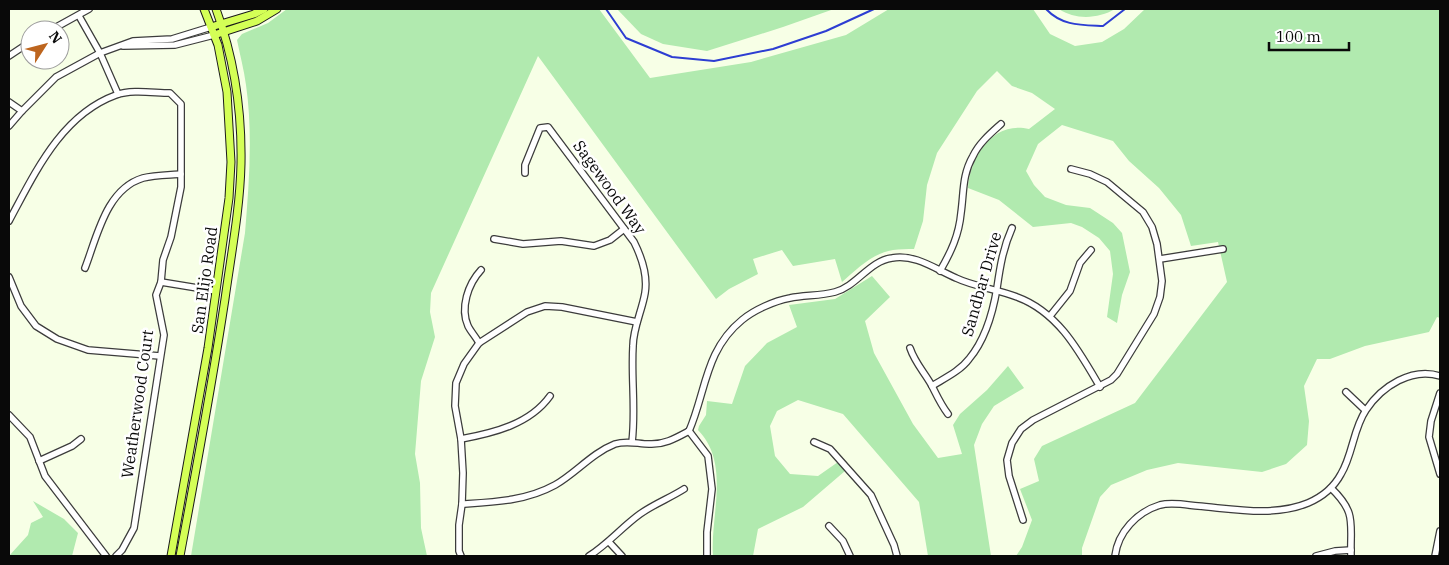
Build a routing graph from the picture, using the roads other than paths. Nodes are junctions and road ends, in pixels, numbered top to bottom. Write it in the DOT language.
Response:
graph roads {
  1 [pos="90,9"];
  2 [pos="204,9"];
  3 [pos="216,9"];
  4 [pos="264,9"];
  5 [pos="277,9"];
  6 [pos="79,16"];
  7 [pos="70,20"];
  8 [pos="211,27"];
  9 [pos="222,28"];
  10 [pos="214,35"];
  11 [pos="121,46"];
  12 [pos="20,49"];
  13 [pos="100,53"];
  14 [pos="9,56"];
  15 [pos="118,94"];
  16 [pos="9,102"];
  17 [pos="22,111"];
  18 [pos="1001,124"];
  19 [pos="9,126"];
  20 [pos="1071,169"];
  21 [pos="525,173"];
  22 [pos="181,174"];
  23 [pos="9,222"];
  24 [pos="1012,228"];
  25 [pos="624,229"];
  26 [pos="494,239"];
  27 [pos="1223,249"];
  28 [pos="1091,250"];
  29 [pos="1160,259"];
  30 [pos="86,268"];
  31 [pos="481,270"];
  32 [pos="940,271"];
  33 [pos="9,277"];
  34 [pos="161,282"];
  35 [pos="216,290"];
  36 [pos="997,291"];
  37 [pos="1050,316"];
  38 [pos="637,322"];
  39 [pos="479,342"];
  40 [pos="910,348"];
  41 [pos="160,356"];
  42 [pos="1440,376"];
  43 [pos="932,386"];
  44 [pos="1100,387"];
  45 [pos="1346,392"];
  46 [pos="1440,394"];
  47 [pos="550,396"];
  48 [pos="1366,410"];
  49 [pos="948,414"];
  50 [pos="9,415"];
  51 [pos="689,431"];
  52 [pos="81,439"];
  53 [pos="461,439"];
  54 [pos="632,442"];
  55 [pos="814,442"];
  56 [pos="39,461"];
  57 [pos="1440,474"];
  58 [pos="1330,488"];
  59 [pos="684,489"];
  60 [pos="462,504"];
  61 [pos="1023,520"];
  62 [pos="829,526"];
  63 [pos="1440,531"];
  64 [pos="609,542"];
  65 [pos="1351,553"];
  66 [pos="106,556"];
  67 [pos="116,556"];
  68 [pos="170,556"];
  69 [pos="180,556"];
  70 [pos="461,556"];
  71 [pos="589,556"];
  72 [pos="622,556"];
  73 [pos="707,556"];
  74 [pos="850,556"];
  75 [pos="897,556"];
  76 [pos="1115,556"];
  77 [pos="1316,556"];
  78 [pos="1435,556"];
  1 -- 6 [label="street"];
  2 -- 8 [label="main road, San Elijo Road"];
  3 -- 9 [label="main road, San Elijo Road"];
  4 -- 9 [label="main road"];
  5 -- 9 [label="main road"];
  6 -- 7 [label="street"];
  6 -- 13 [label="street"];
  8 -- 9 [label="main road"];
  8 -- 10 [label="main road, San Elijo Road"];
  8 -- 11 [label="street"];
  9 -- 10 [label="main road"];
  9 -- 69 [label="main road, San Elijo Road"];
  10 -- 11 [label="street"];
  10 -- 35 [label="main road, San Elijo Road"];
  11 -- 13 [label="street"];
  12 -- 14 [label="street"];
  13 -- 15 [label="street"];
  13 -- 17 [label="street"];
  15 -- 22 [label="street, Weatherwood Court"];
  15 -- 23 [label="street"];
  16 -- 17 [label="street"];
  17 -- 19 [label="street"];
  18 -- 32 [label="street"];
  20 -- 29 [label="street"];
  21 -- 25 [label="street, Sagewood Way"];
  22 -- 30 [label="street"];
  22 -- 34 [label="street, Weatherwood Court"];
  24 -- 36 [label="street, Sandbar Drive"];
  25 -- 26 [label="street"];
  25 -- 38 [label="street, Sagewood Way"];
  27 -- 29 [label="street"];
  28 -- 37 [label="street"];
  29 -- 44 [label="street"];
  31 -- 39 [label="street"];
  32 -- 36 [label="street"];
  32 -- 51 [label="street"];
  33 -- 41 [label="street"];
  34 -- 35 [label="street"];
  34 -- 41 [label="street, Weatherwood Court"];
  35 -- 68 [label="main road, San Elijo Road"];
  36 -- 37 [label="street"];
  36 -- 43 [label="street, Sandbar Drive"];
  37 -- 44 [label="street"];
  38 -- 39 [label="street"];
  38 -- 54 [label="street, Sagewood Way"];
  39 -- 53 [label="street"];
  40 -- 43 [label="street"];
  41 -- 67 [label="street, Weatherwood Court"];
  42 -- 48 [label="street"];
  43 -- 49 [label="street"];
  44 -- 61 [label="street"];
  45 -- 48 [label="street"];
  46 -- 57 [label="street"];
  47 -- 53 [label="street"];
  48 -- 58 [label="street"];
  50 -- 56 [label="street"];
  51 -- 54 [label="street"];
  51 -- 73 [label="street"];
  52 -- 56 [label="street"];
  53 -- 60 [label="street"];
  54 -- 60 [label="street"];
  55 -- 75 [label="street"];
  56 -- 66 [label="street"];
  58 -- 65 [label="street"];
  58 -- 76 [label="street"];
  59 -- 64 [label="street"];
  60 -- 70 [label="street"];
  62 -- 74 [label="street"];
  63 -- 78 [label="street"];
  64 -- 71 [label="street"];
  64 -- 72 [label="street"];
  65 -- 77 [label="street"];
}
